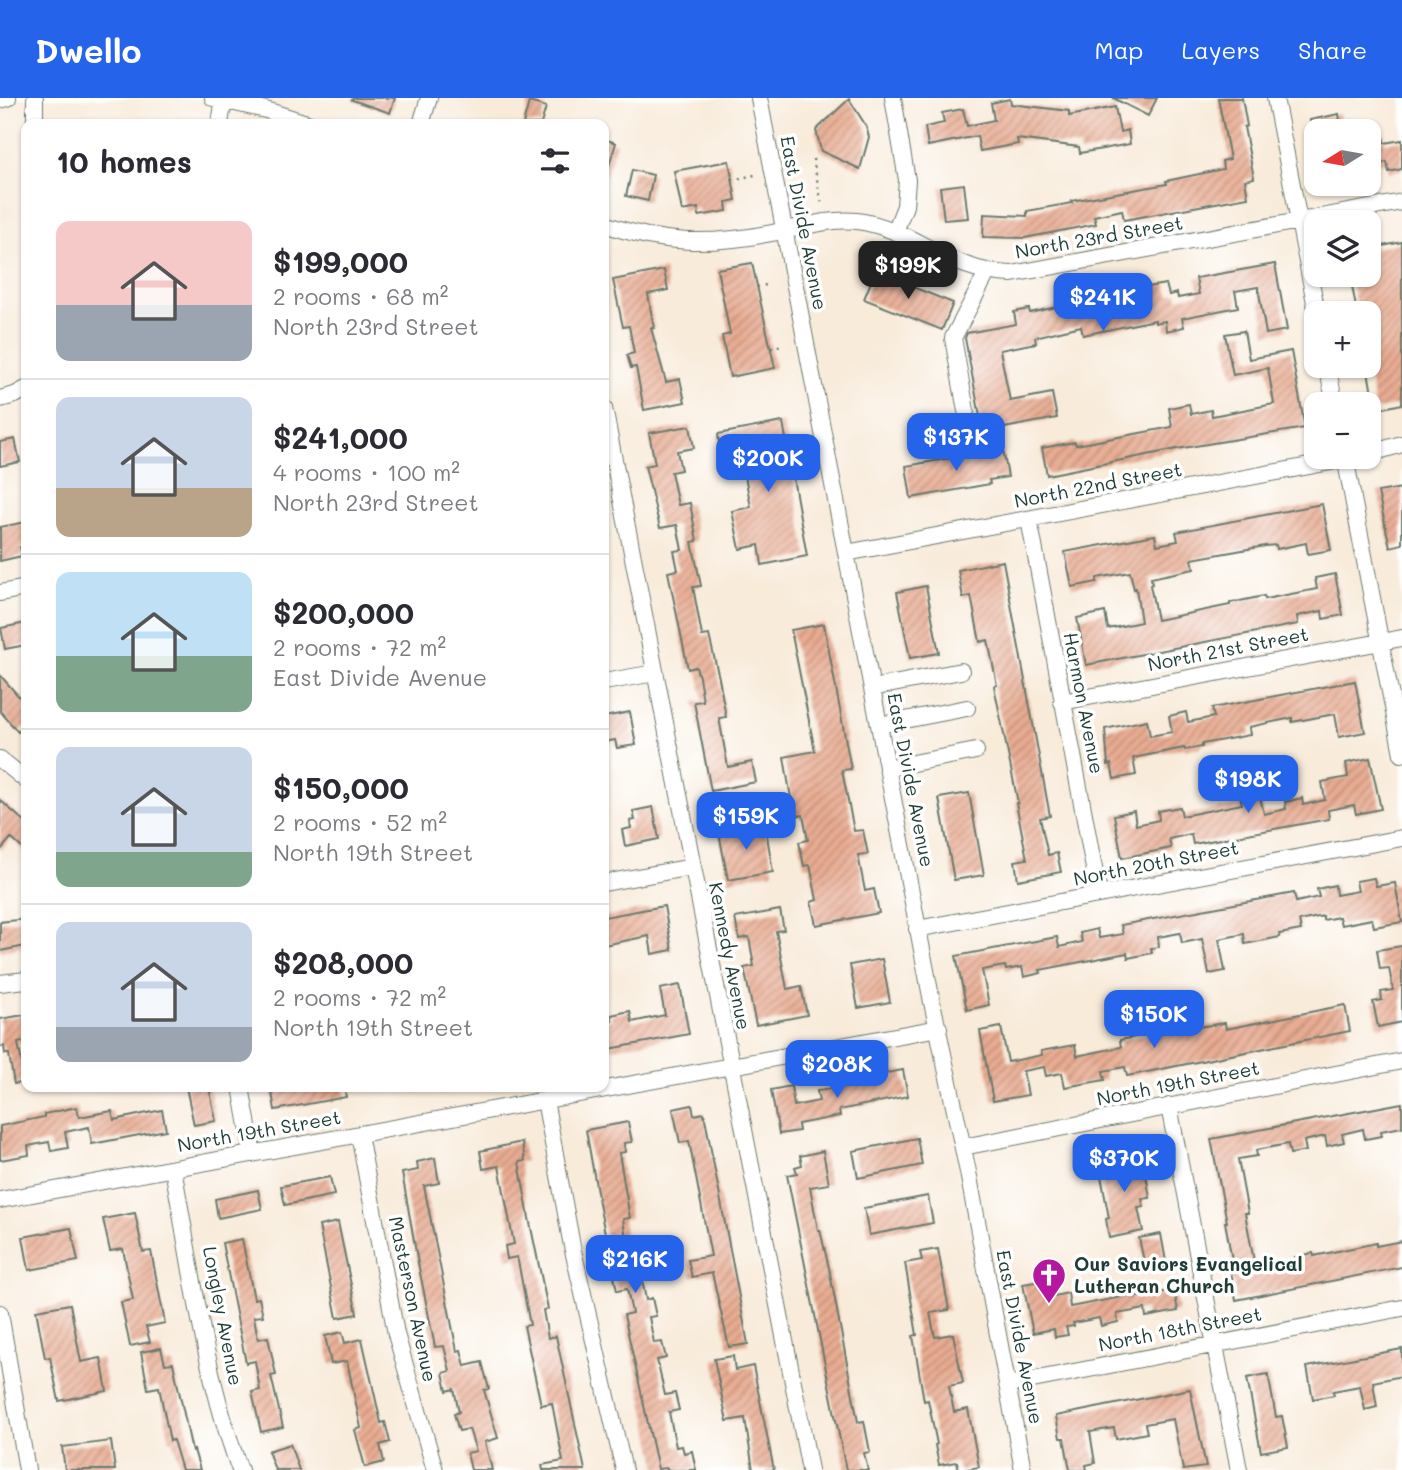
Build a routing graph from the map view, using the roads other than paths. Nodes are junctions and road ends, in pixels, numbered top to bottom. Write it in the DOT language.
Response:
graph roads {
  1 [pos="8,98"];
  2 [pos="35,98"];
  3 [pos="429,98"];
  4 [pos="759,98"];
  5 [pos="893,98"];
  6 [pos="1275,98"];
  7 [pos="220,99"];
  8 [pos="0,100"];
  9 [pos="35,119"];
  10 [pos="220,119"];
  11 [pos="295,119"];
  12 [pos="423,119"];
  13 [pos="1402,202"];
  14 [pos="1300,222"];
  15 [pos="609,226"];
  16 [pos="784,231"];
  17 [pos="895,232"];
  18 [pos="987,273"];
  19 [pos="1315,301"];
  20 [pos="21,392"];
  21 [pos="0,399"];
  22 [pos="966,411"];
  23 [pos="1402,444"];
  24 [pos="1381,450"];
  25 [pos="609,460"];
  26 [pos="1304,467"];
  27 [pos="1351,469"];
  28 [pos="611,481"];
  29 [pos="1029,519"];
  30 [pos="846,552"];
  31 [pos="21,589"];
  32 [pos="0,593"];
  33 [pos="1402,638"];
  34 [pos="1380,642"];
  35 [pos="961,671"];
  36 [pos="655,673"];
  37 [pos="609,681"];
  38 [pos="872,688"];
  39 [pos="1062,702"];
  40 [pos="967,708"];
  41 [pos="879,725"];
  42 [pos="975,751"];
  43 [pos="1402,754"];
  44 [pos="0,759"];
  45 [pos="887,768"];
  46 [pos="21,776"];
  47 [pos="1402,838"];
  48 [pos="692,867"];
  49 [pos="609,882"];
  50 [pos="1099,895"];
  51 [pos="917,929"];
  52 [pos="21,980"];
  53 [pos="0,983"];
  54 [pos="939,1028"];
  55 [pos="1402,1061"];
  56 [pos="730,1066"];
  57 [pos="609,1088"];
  58 [pos="242,1092"];
  59 [pos="589,1092"];
  60 [pos="545,1100"];
  61 [pos="1169,1106"];
  62 [pos="359,1134"];
  63 [pos="963,1147"];
  64 [pos="253,1154"];
  65 [pos="173,1169"];
  66 [pos="0,1200"];
  67 [pos="1402,1308"];
  68 [pos="0,1313"];
  69 [pos="1214,1344"];
  70 [pos="1007,1385"];
  71 [pos="27,1470"];
  72 [pos="240,1470"];
  73 [pos="435,1470"];
  74 [pos="624,1470"];
  75 [pos="810,1470"];
  76 [pos="1023,1470"];
  77 [pos="1239,1470"];
  1 -- 8 [label="street"];
  2 -- 9 [label="street"];
  3 -- 12 [label="street"];
  4 -- 16 [label="street, East Divide Avenue"];
  5 -- 17 [label="street"];
  6 -- 14 [label="street"];
  7 -- 10 [label="street"];
  7 -- 11 [label="street"];
  13 -- 14 [label="street, North 23rd Street"];
  14 -- 18 [label="street, North 23rd Street"];
  14 -- 19 [label="street"];
  15 -- 16 [label="street, North 23rd Street"];
  16 -- 17 [label="street, North 23rd Street"];
  16 -- 30 [label="street, East Divide Avenue"];
  17 -- 18 [label="street, North 23rd Street"];
  18 -- 22 [label="street"];
  20 -- 21 [label="street"];
  23 -- 24 [label="street"];
  25 -- 28 [label="street, Kennedy Avenue"];
  26 -- 29 [label="street, North 22nd Street"];
  27 -- 34 [label="street"];
  28 -- 36 [label="street, Kennedy Avenue"];
  29 -- 30 [label="street, North 22nd Street"];
  29 -- 39 [label="street, Harmon Avenue"];
  30 -- 38 [label="street, East Divide Avenue"];
  31 -- 32 [label="street"];
  33 -- 34 [label="street, North 21st Street"];
  34 -- 39 [label="street, North 21st Street"];
  34 -- 43 [label="street"];
  35 -- 38 [label="street"];
  36 -- 37 [label="street"];
  36 -- 48 [label="street, Kennedy Avenue"];
  38 -- 41 [label="street, East Divide Avenue"];
  39 -- 50 [label="street, Harmon Avenue"];
  40 -- 41 [label="street"];
  41 -- 45 [label="street, East Divide Avenue"];
  42 -- 45 [label="street"];
  44 -- 46 [label="street"];
  45 -- 51 [label="street, East Divide Avenue"];
  47 -- 50 [label="street, North 20th Street"];
  48 -- 49 [label="street"];
  48 -- 56 [label="street, Kennedy Avenue"];
  50 -- 51 [label="street, North 20th Street"];
  51 -- 54 [label="street, East Divide Avenue"];
  52 -- 53 [label="street"];
  54 -- 56 [label="street, North 19th Street"];
  54 -- 63 [label="street, East Divide Avenue"];
  55 -- 61 [label="street, North 19th Street"];
  56 -- 57 [label="street, North 19th Street"];
  56 -- 75 [label="street, Kennedy Avenue"];
  58 -- 64 [label="street"];
  59 -- 60 [label="street, North 19th Street"];
  60 -- 62 [label="street, North 19th Street"];
  60 -- 74 [label="street"];
  61 -- 63 [label="street, North 19th Street"];
  61 -- 69 [label="street"];
  62 -- 64 [label="street, North 19th Street"];
  62 -- 73 [label="street, Masterson Avenue"];
  63 -- 70 [label="street, East Divide Avenue"];
  64 -- 65 [label="street, North 19th Street"];
  65 -- 66 [label="street, North 19th Street"];
  65 -- 72 [label="street, Longley Avenue"];
  67 -- 69 [label="street, North 18th Street"];
  68 -- 71 [label="street"];
  69 -- 70 [label="street, North 18th Street"];
  69 -- 77 [label="street"];
  70 -- 76 [label="street, East Divide Avenue"];
}
